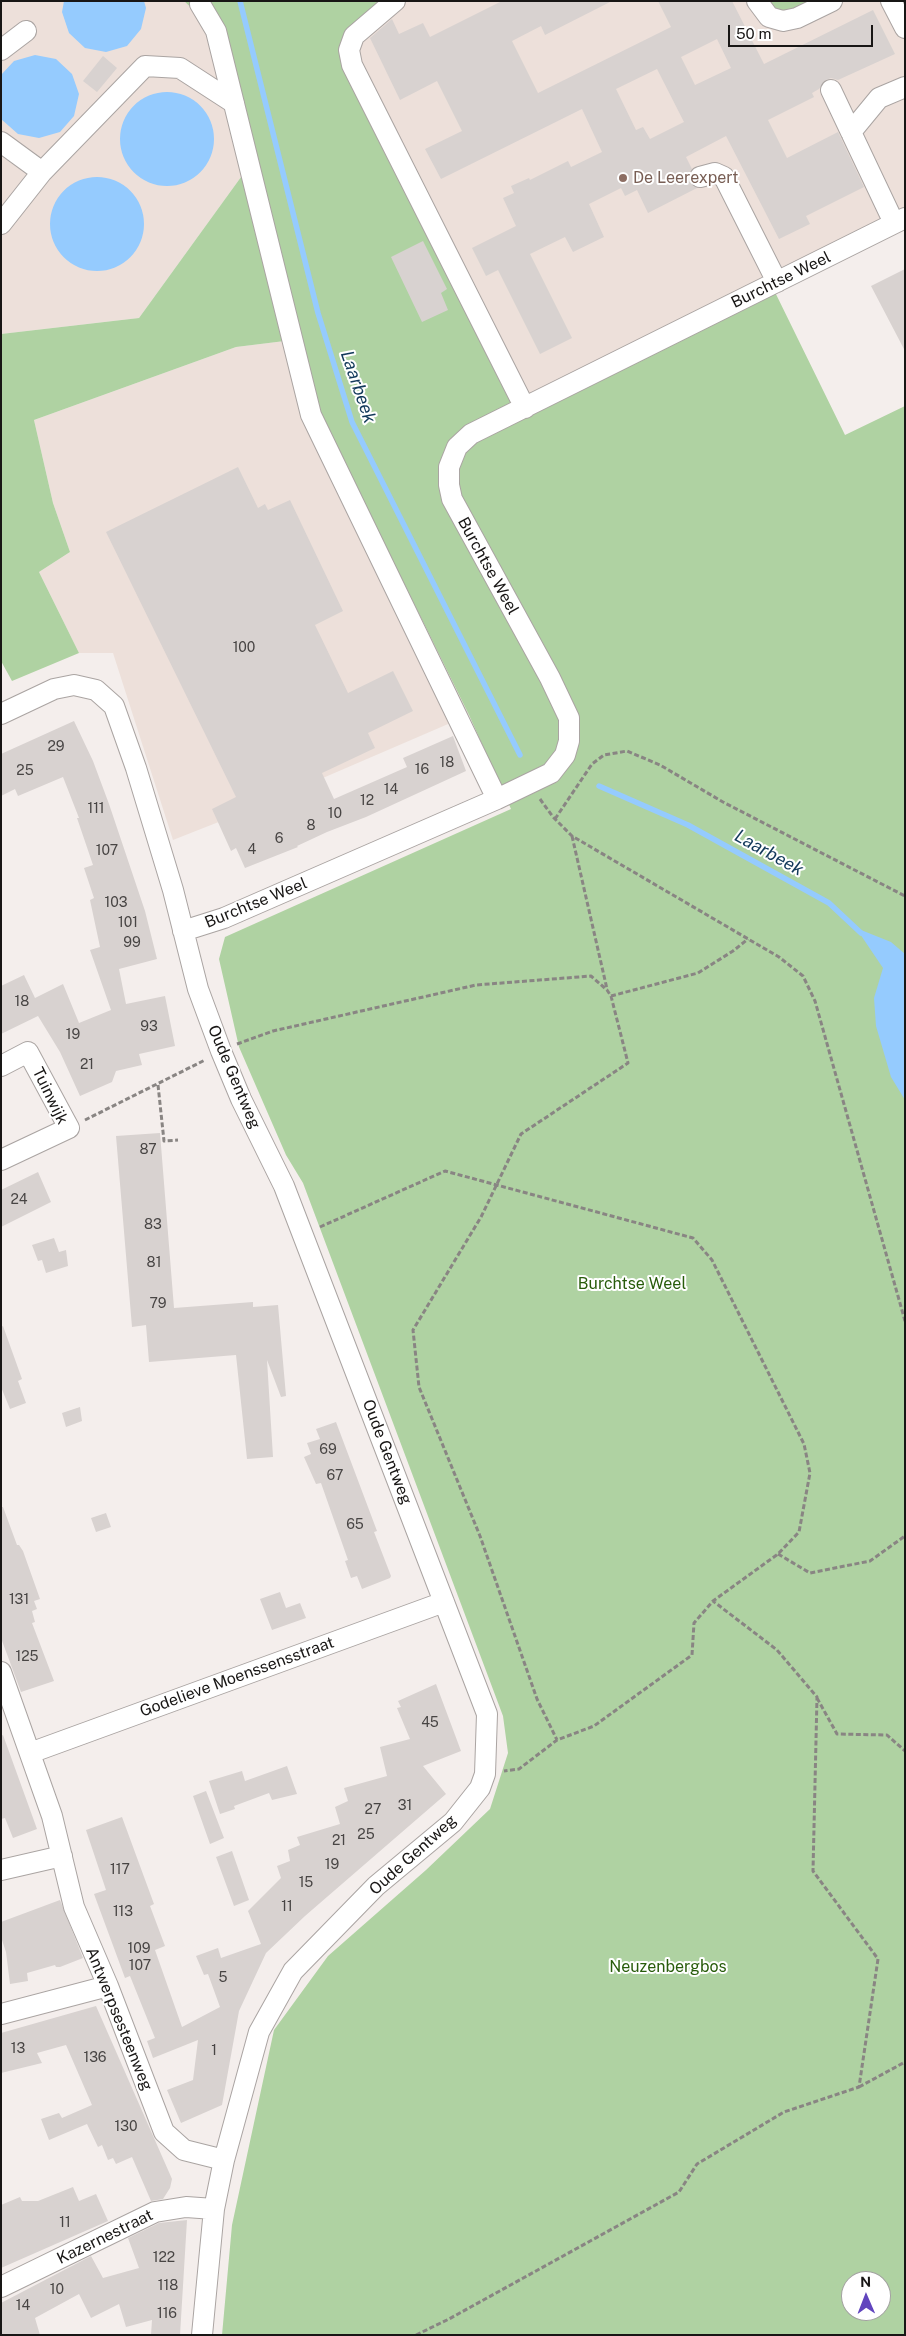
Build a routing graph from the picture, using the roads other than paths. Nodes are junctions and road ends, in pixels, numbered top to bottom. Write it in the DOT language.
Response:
graph roads {
  1 [pos="395,1"];
  2 [pos="757,1"];
  3 [pos="832,1"];
  4 [pos="891,1"];
  5 [pos="200,4"];
  6 [pos="905,28"];
  7 [pos="26,31"];
  8 [pos="1,50"];
  9 [pos="905,87"];
  10 [pos="831,90"];
  11 [pos="234,103"];
  12 [pos="851,132"];
  13 [pos="1,142"];
  14 [pos="42,172"];
  15 [pos="700,177"];
  16 [pos="899,221"];
  17 [pos="1,224"];
  18 [pos="777,282"];
  19 [pos="525,408"];
  20 [pos="1,714"];
  21 [pos="497,799"];
  22 [pos="183,931"];
  23 [pos="1,1066"];
  24 [pos="1,1160"];
  25 [pos="444,1602"];
  26 [pos="1,1672"];
  27 [pos="30,1753"];
  28 [pos="62,1856"];
  29 [pos="1,1870"];
  30 [pos="108,1986"];
  31 [pos="1,2014"];
  32 [pos="224,2160"];
  33 [pos="214,2209"];
  34 [pos="1,2287"];
  35 [pos="202,2335"];
  1 -- 19 [label="street"];
  2 -- 3 [label="street"];
  4 -- 6 [label="street"];
  5 -- 11 [label="street"];
  7 -- 8 [label="street"];
  9 -- 12 [label="street"];
  10 -- 12 [label="street"];
  11 -- 14 [label="street"];
  11 -- 21 [label="street"];
  12 -- 16 [label="street"];
  13 -- 14 [label="street"];
  14 -- 17 [label="street"];
  15 -- 18 [label="street"];
  16 -- 18 [label="street, Burchtse Weel"];
  18 -- 19 [label="street, Burchtse Weel"];
  19 -- 21 [label="street, Burchtse Weel"];
  20 -- 22 [label="street, Oude Gentweg"];
  21 -- 22 [label="street, Burchtse Weel"];
  22 -- 25 [label="street, Oude Gentweg"];
  23 -- 24 [label="street, Tuinwijk"];
  25 -- 27 [label="street, Godelieve Moenssensstraat"];
  25 -- 32 [label="street, Oude Gentweg"];
  26 -- 27 [label="street, Antwerpsesteenweg"];
  27 -- 28 [label="street, Antwerpsesteenweg"];
  28 -- 29 [label="street"];
  28 -- 30 [label="street, Antwerpsesteenweg"];
  30 -- 31 [label="street"];
  30 -- 32 [label="street, Antwerpsesteenweg"];
  32 -- 33 [label="street"];
  33 -- 34 [label="street, Kazernestraat"];
  33 -- 35 [label="street"];
}
